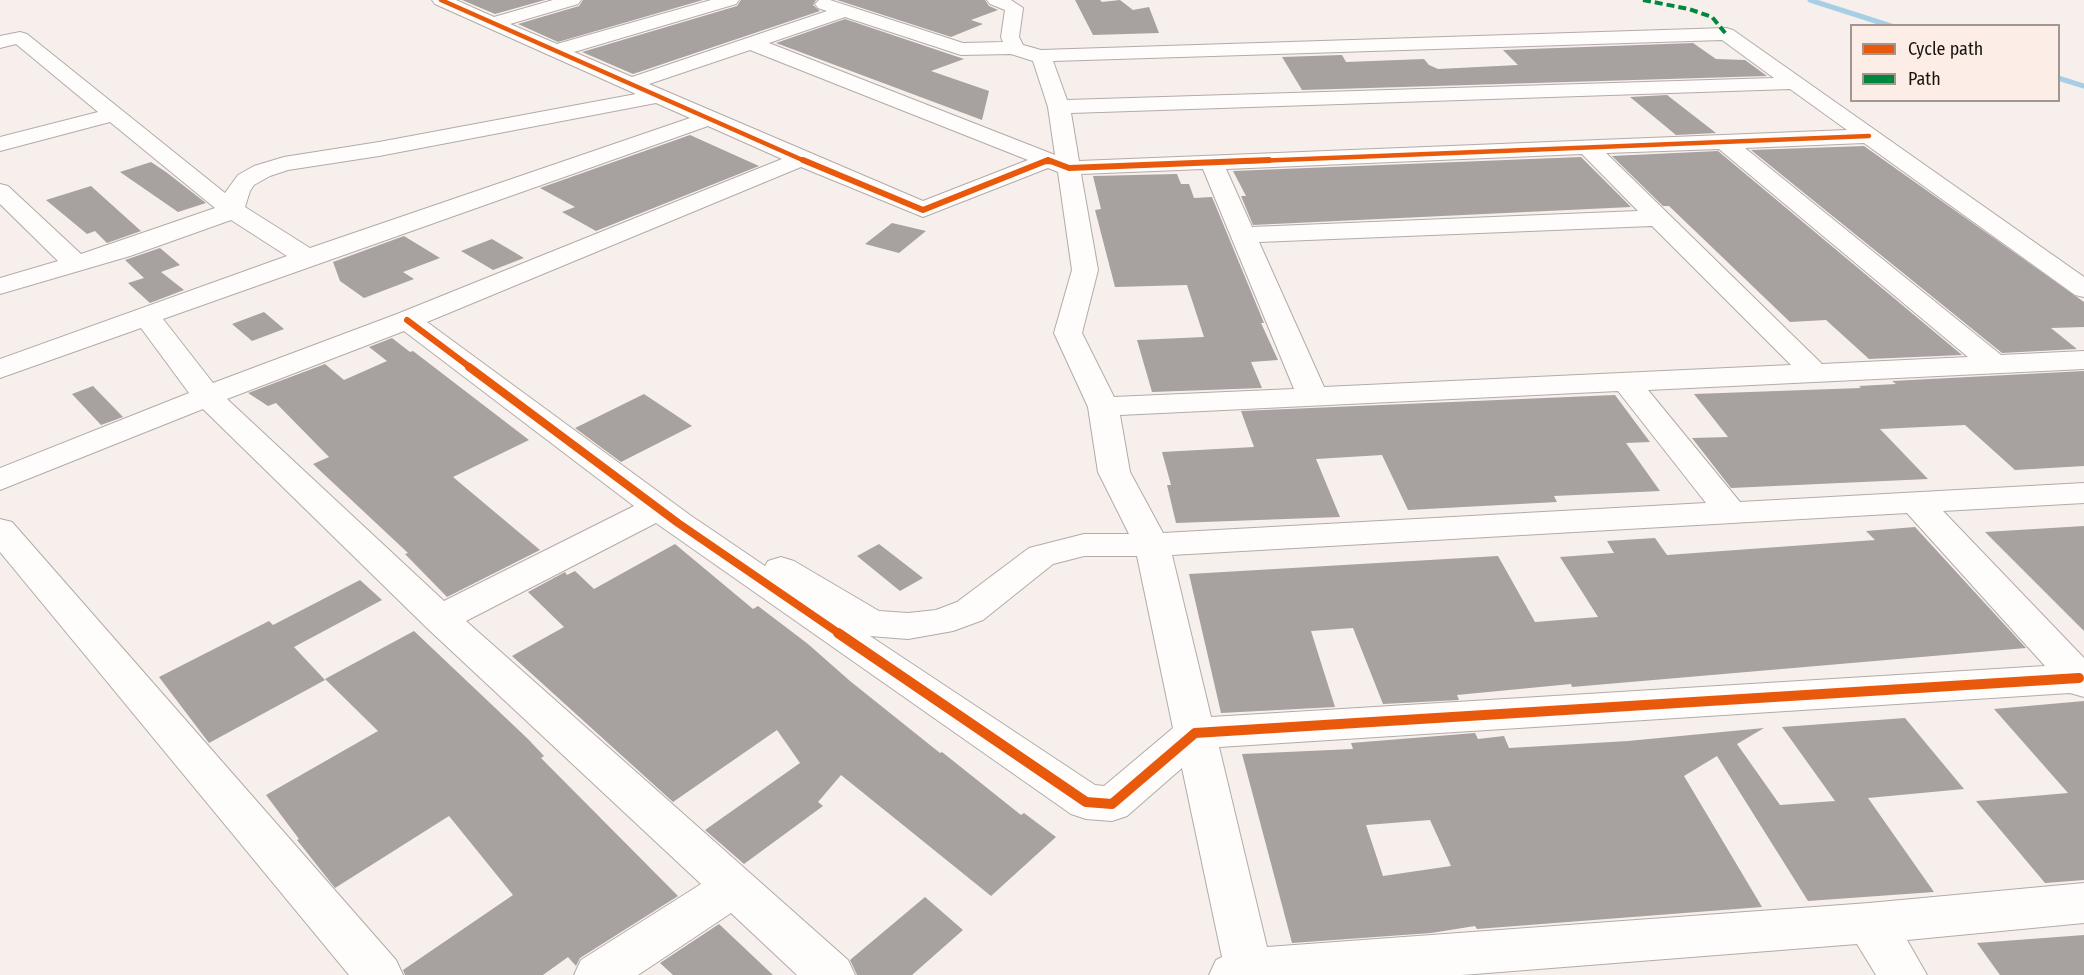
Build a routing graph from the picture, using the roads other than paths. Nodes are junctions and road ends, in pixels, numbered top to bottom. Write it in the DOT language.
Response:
graph roads {
  1 [pos="441,0"];
  2 [pos="572,0"];
  3 [pos="730,0"];
  4 [pos="814,0"];
  5 [pos="996,0"];
  6 [pos="845,11"];
  7 [pos="492,23"];
  8 [pos="0,42"];
  9 [pos="753,44"];
  10 [pos="1015,48"];
  11 [pos="555,51"];
  12 [pos="1041,56"];
  13 [pos="1794,83"];
  14 [pos="631,84"];
  15 [pos="658,96"];
  16 [pos="1059,106"];
  17 [pos="114,114"];
  18 [pos="708,118"];
  19 [pos="1869,136"];
  20 [pos="1726,143"];
  21 [pos="0,144"];
  22 [pos="1589,148"];
  23 [pos="801,159"];
  24 [pos="1212,163"];
  25 [pos="1059,164"];
  26 [pos="0,191"];
  27 [pos="231,209"];
  28 [pos="1658,218"];
  29 [pos="1244,234"];
  30 [pos="307,258"];
  31 [pos="76,264"];
  32 [pos="0,286"];
  33 [pos="2084,289"];
  34 [pos="146,316"];
  35 [pos="407,320"];
  36 [pos="2084,360"];
  37 [pos="1993,363"];
  38 [pos="0,369"];
  39 [pos="1814,372"];
  40 [pos="1626,381"];
  41 [pos="207,396"];
  42 [pos="1313,397"];
  43 [pos="1103,407"];
  44 [pos="0,480"];
  45 [pos="2084,493"];
  46 [pos="1914,501"];
  47 [pos="1731,512"];
  48 [pos="668,516"];
  49 [pos="0,530"];
  50 [pos="1152,545"];
  51 [pos="440,619"];
  52 [pos="2081,680"];
  53 [pos="1195,733"];
  54 [pos="734,887"];
  55 [pos="2084,903"];
  56 [pos="1869,923"];
  57 [pos="1561,962"];
  58 [pos="1244,973"];
  59 [pos="379,975"];
  60 [pos="598,975"];
  61 [pos="831,975"];
  62 [pos="1903,975"];
  1 -- 7 [label="street"];
  2 -- 7 [label="street"];
  3 -- 11 [label="street"];
  4 -- 6 [label="street"];
  5 -- 10 [label="street"];
  6 -- 9 [label="street"];
  6 -- 10 [label="street"];
  7 -- 11 [label="street"];
  8 -- 17 [label="street"];
  9 -- 14 [label="street"];
  9 -- 25 [label="street"];
  10 -- 12 [label="street"];
  11 -- 14 [label="street"];
  12 -- 13 [label="street"];
  12 -- 16 [label="street"];
  13 -- 16 [label="street"];
  13 -- 19 [label="street"];
  14 -- 15 [label="street"];
  15 -- 18 [label="street"];
  15 -- 27 [label="street"];
  16 -- 25 [label="street"];
  17 -- 21 [label="street"];
  17 -- 27 [label="street"];
  18 -- 23 [label="street"];
  18 -- 30 [label="street"];
  19 -- 20 [label="street"];
  19 -- 33 [label="street"];
  20 -- 22 [label="street"];
  20 -- 37 [label="street"];
  22 -- 24 [label="street"];
  22 -- 28 [label="street"];
  23 -- 25 [label="street"];
  23 -- 35 [label="street"];
  24 -- 25 [label="street"];
  24 -- 29 [label="street"];
  25 -- 43 [label="street"];
  26 -- 31 [label="street"];
  27 -- 30 [label="street"];
  27 -- 31 [label="street"];
  28 -- 29 [label="street"];
  28 -- 39 [label="street"];
  29 -- 42 [label="street"];
  30 -- 34 [label="street"];
  31 -- 32 [label="street"];
  34 -- 38 [label="street"];
  34 -- 41 [label="street"];
  35 -- 41 [label="street"];
  35 -- 48 [label="street"];
  36 -- 37 [label="street"];
  37 -- 39 [label="street"];
  39 -- 40 [label="street"];
  40 -- 42 [label="street"];
  40 -- 47 [label="street"];
  41 -- 44 [label="street"];
  41 -- 51 [label="street"];
  42 -- 43 [label="street"];
  43 -- 50 [label="street"];
  45 -- 46 [label="street"];
  46 -- 47 [label="street"];
  46 -- 52 [label="street"];
  47 -- 50 [label="street"];
  48 -- 50 [label="street"];
  48 -- 51 [label="street"];
  48 -- 53 [label="street"];
  49 -- 59 [label="street"];
  50 -- 53 [label="street"];
  51 -- 54 [label="street"];
  52 -- 53 [label="street"];
  53 -- 58 [label="street"];
  54 -- 60 [label="street"];
  54 -- 61 [label="street"];
  55 -- 56 [label="street"];
  56 -- 57 [label="street"];
  56 -- 62 [label="street"];
  57 -- 58 [label="street"];
}
